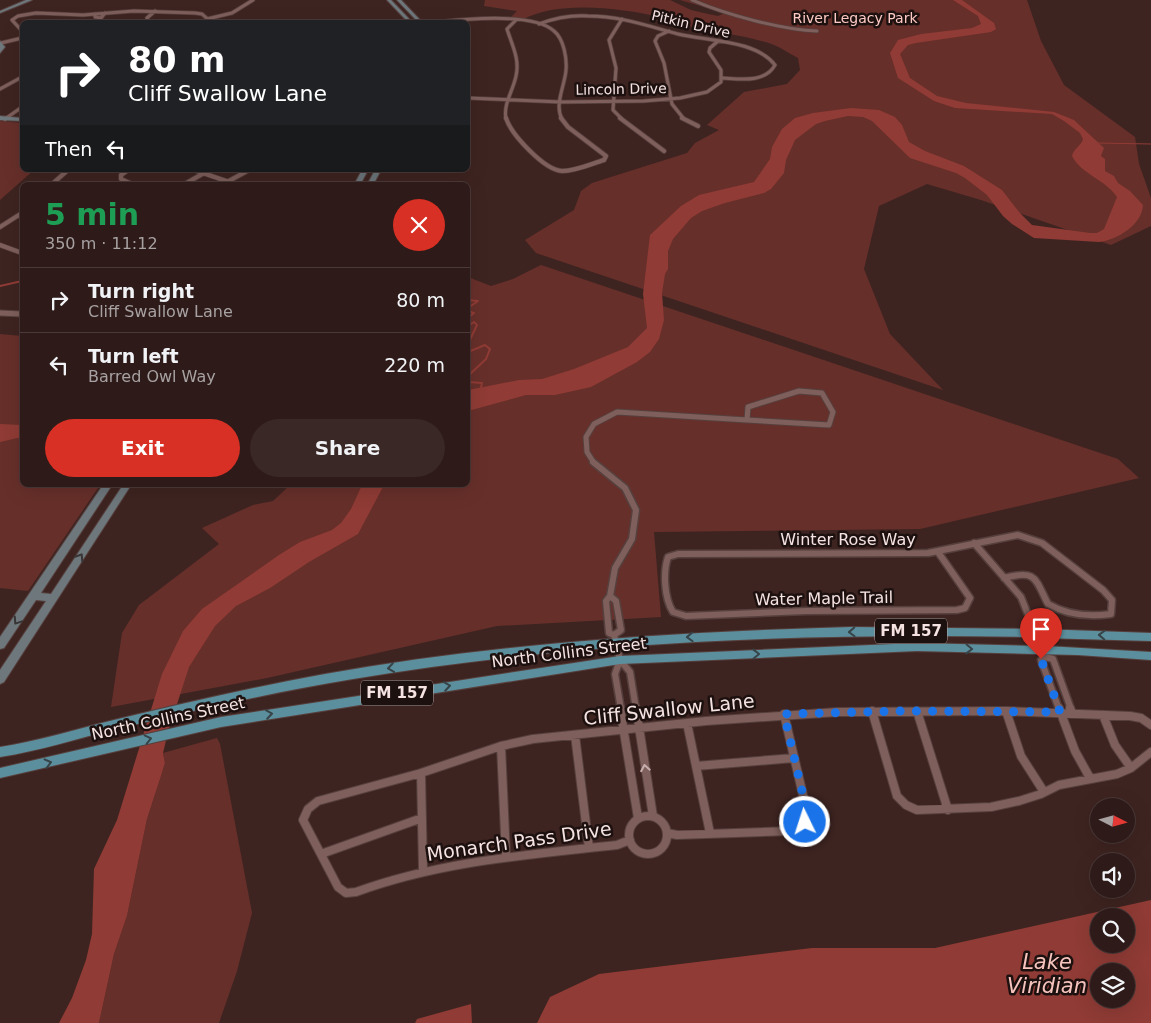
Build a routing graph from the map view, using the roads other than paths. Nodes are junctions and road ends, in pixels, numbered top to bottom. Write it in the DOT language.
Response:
graph roads {
  1 [pos="30,0"];
  2 [pos="253,0"];
  3 [pos="389,0"];
  4 [pos="399,0"];
  5 [pos="692,0"];
  6 [pos="156,11"];
  7 [pos="0,12"];
  8 [pos="148,18"];
  9 [pos="622,18"];
  10 [pos="207,19"];
  11 [pos="408,20"];
  12 [pos="418,20"];
  13 [pos="462,20"];
  14 [pos="515,20"];
  15 [pos="539,24"];
  16 [pos="20,29"];
  17 [pos="669,31"];
  18 [pos="817,31"];
  19 [pos="20,38"];
  20 [pos="718,41"];
  21 [pos="0,42"];
  22 [pos="0,52"];
  23 [pos="20,77"];
  24 [pos="723,78"];
  25 [pos="0,89"];
  26 [pos="470,98"];
  27 [pos="509,99"];
  28 [pos="561,100"];
  29 [pos="669,100"];
  30 [pos="614,102"];
  31 [pos="20,108"];
  32 [pos="3,119"];
  33 [pos="20,120"];
  34 [pos="698,126"];
  35 [pos="664,151"];
  36 [pos="66,172"];
  37 [pos="126,172"];
  38 [pos="201,172"];
  39 [pos="245,172"];
  40 [pos="204,173"];
  41 [pos="54,182"];
  42 [pos="128,182"];
  43 [pos="188,182"];
  44 [pos="227,182"];
  45 [pos="20,214"];
  46 [pos="0,227"];
  47 [pos="0,245"];
  48 [pos="20,252"];
  49 [pos="0,313"];
  50 [pos="20,314"];
  51 [pos="747,420"];
  52 [pos="107,487"];
  53 [pos="126,487"];
  54 [pos="974,543"];
  55 [pos="938,552"];
  56 [pos="668,557"];
  57 [pos="1004,578"];
  58 [pos="34,596"];
  59 [pos="610,596"];
  60 [pos="54,598"];
  61 [pos="1036,632"];
  62 [pos="615,637"];
  63 [pos="1151,637"];
  64 [pos="0,646"];
  65 [pos="1044,654"];
  66 [pos="1151,656"];
  67 [pos="620,660"];
  68 [pos="0,678"];
  69 [pos="872,711"];
  70 [pos="916,711"];
  71 [pos="1006,711"];
  72 [pos="1060,712"];
  73 [pos="1072,712"];
  74 [pos="784,714"];
  75 [pos="1103,715"];
  76 [pos="221,722"];
  77 [pos="687,723"];
  78 [pos="1151,725"];
  79 [pos="638,728"];
  80 [pos="625,729"];
  81 [pos="575,735"];
  82 [pos="502,746"];
  83 [pos="100,749"];
  84 [pos="3,750"];
  85 [pos="1151,752"];
  86 [pos="794,758"];
  87 [pos="696,766"];
  88 [pos="1131,768"];
  89 [pos="0,773"];
  90 [pos="421,773"];
  91 [pos="1090,778"];
  92 [pos="1044,792"];
  93 [pos="948,810"];
  94 [pos="653,816"];
  95 [pos="422,818"];
  96 [pos="638,818"];
  97 [pos="667,833"];
  98 [pos="710,833"];
  99 [pos="630,840"];
  100 [pos="588,848"];
  101 [pos="321,854"];
  102 [pos="506,856"];
  103 [pos="422,870"];
  104 [pos="356,892"];
  1 -- 7 [label="main road"];
  2 -- 10 [label="street"];
  3 -- 11 [label="main road"];
  4 -- 12 [label="main road"];
  5 -- 18 [label="street"];
  6 -- 8 [label="street"];
  6 -- 10 [label="street"];
  6 -- 16 [label="street"];
  9 -- 15 [label="street, Pitkin Drive"];
  9 -- 17 [label="street, Pitkin Drive"];
  9 -- 30 [label="street"];
  13 -- 14 [label="street"];
  14 -- 15 [label="street"];
  14 -- 27 [label="street"];
  15 -- 28 [label="street"];
  17 -- 20 [label="street, Pitkin Drive"];
  17 -- 29 [label="street"];
  19 -- 21 [label="street"];
  20 -- 24 [label="street"];
  20 -- 24 [label="street, Pitkin Drive"];
  21 -- 22 [label="main road"];
  23 -- 25 [label="street"];
  24 -- 29 [label="street, Lincoln Drive"];
  26 -- 27 [label="street, Lincoln Drive"];
  27 -- 28 [label="street, Lincoln Drive"];
  27 -- 28 [label="street"];
  28 -- 30 [label="street, Lincoln Drive"];
  29 -- 30 [label="street, Lincoln Drive"];
  29 -- 34 [label="street"];
  30 -- 35 [label="street"];
  31 -- 32 [label="street"];
  32 -- 33 [label="main road"];
  36 -- 41 [label="street"];
  37 -- 42 [label="street"];
  38 -- 40 [label="street"];
  39 -- 44 [label="street"];
  40 -- 43 [label="street"];
  40 -- 44 [label="street"];
  45 -- 46 [label="street"];
  47 -- 48 [label="street"];
  49 -- 50 [label="street"];
  51 -- 51 [label="street"];
  51 -- 59 [label="street"];
  52 -- 58 [label="main road"];
  60 -- 53 [label="main road, one-way"];
  54 -- 55 [label="street, Winter Rose Way"];
  54 -- 57 [label="street"];
  54 -- 57 [label="street, Winter Rose Way"];
  55 -- 56 [label="street, Winter Rose Way"];
  55 -- 56 [label="street, Water Maple Trail"];
  57 -- 61 [label="street"];
  58 -- 60 [label="main road"];
  58 -- 64 [label="main road, one-way"];
  59 -- 62 [label="street"];
  59 -- 62 [label="street"];
  60 -- 68 [label="main road"];
  61 -- 62 [label="main road, North Collins Street / FM 157, one-way"];
  63 -- 61 [label="main road, North Collins Street / FM 157, one-way"];
  61 -- 65 [label="main road"];
  62 -- 67 [label="street"];
  62 -- 84 [label="main road, North Collins Street / FM 157, one-way"];
  65 -- 66 [label="main road, North Collins Street / FM 157"];
  67 -- 65 [label="main road, North Collins Street / FM 157, one-way"];
  65 -- 72 [label="street"];
  65 -- 73 [label="street"];
  76 -- 67 [label="main road, North Collins Street / FM 157, one-way"];
  67 -- 79 [label="street"];
  67 -- 80 [label="street"];
  69 -- 70 [label="street, Cliff Swallow Lane"];
  69 -- 74 [label="street, Cliff Swallow Lane"];
  69 -- 93 [label="street"];
  70 -- 71 [label="street, Cliff Swallow Lane"];
  70 -- 93 [label="street"];
  71 -- 72 [label="street, Cliff Swallow Lane"];
  71 -- 92 [label="street"];
  72 -- 73 [label="street, Cliff Swallow Lane"];
  72 -- 91 [label="street"];
  73 -- 75 [label="street, Cliff Swallow Lane"];
  74 -- 77 [label="street, Cliff Swallow Lane"];
  74 -- 86 [label="street"];
  75 -- 78 [label="street, Cliff Swallow Lane"];
  75 -- 88 [label="street"];
  83 -- 76 [label="main road, North Collins Street / FM 157, one-way"];
  77 -- 79 [label="street, Cliff Swallow Lane"];
  77 -- 87 [label="street"];
  79 -- 80 [label="street, Cliff Swallow Lane"];
  94 -- 79 [label="street, one-way"];
  80 -- 81 [label="street, Cliff Swallow Lane"];
  80 -- 96 [label="street"];
  81 -- 82 [label="street, Cliff Swallow Lane"];
  81 -- 100 [label="street"];
  82 -- 90 [label="street, Cliff Swallow Lane"];
  82 -- 102 [label="street"];
  89 -- 83 [label="main road, North Collins Street / FM 157, one-way"];
  85 -- 88 [label="street"];
  86 -- 87 [label="street"];
  86 -- 98 [label="street"];
  87 -- 98 [label="street"];
  88 -- 91 [label="street"];
  90 -- 95 [label="street"];
  90 -- 101 [label="street, Cliff Swallow Lane"];
  91 -- 92 [label="street"];
  92 -- 93 [label="street"];
  94 -- 96 [label="street"];
  94 -- 97 [label="street"];
  95 -- 101 [label="street"];
  95 -- 103 [label="street"];
  96 -- 99 [label="street"];
  97 -- 98 [label="street"];
  97 -- 99 [label="street"];
  99 -- 100 [label="street, Monarch Pass Drive"];
  100 -- 102 [label="street, Monarch Pass Drive"];
  101 -- 104 [label="street, Cliff Swallow Lane"];
  102 -- 103 [label="street, Monarch Pass Drive"];
  103 -- 104 [label="street, Monarch Pass Drive"];
}
